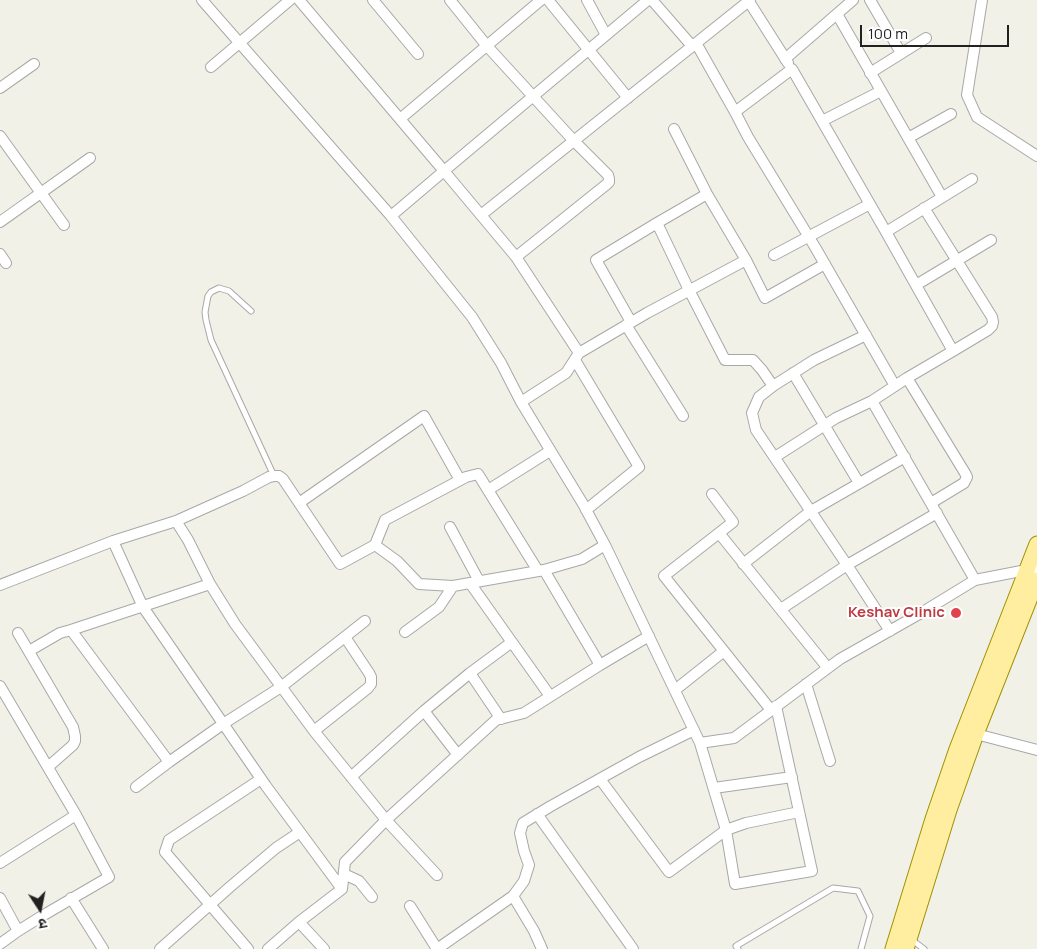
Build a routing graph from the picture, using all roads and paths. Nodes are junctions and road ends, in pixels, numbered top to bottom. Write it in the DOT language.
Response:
graph roads {
  1 [pos="202,0"];
  2 [pos="290,0"];
  3 [pos="299,0"];
  4 [pos="373,0"];
  5 [pos="450,0"];
  6 [pos="548,0"];
  7 [pos="587,0"];
  8 [pos="650,0"];
  9 [pos="749,0"];
  10 [pos="853,0"];
  11 [pos="870,0"];
  12 [pos="982,0"];
  13 [pos="535,2"];
  14 [pos="837,14"];
  15 [pos="606,35"];
  16 [pos="926,38"];
  17 [pos="240,43"];
  18 [pos="694,45"];
  19 [pos="487,46"];
  20 [pos="588,50"];
  21 [pos="418,54"];
  22 [pos="901,54"];
  23 [pos="785,59"];
  24 [pos="34,64"];
  25 [pos="211,67"];
  26 [pos="792,68"];
  27 [pos="870,73"];
  28 [pos="0,88"];
  29 [pos="881,91"];
  30 [pos="533,96"];
  31 [pos="628,98"];
  32 [pos="735,112"];
  33 [pos="951,114"];
  34 [pos="400,119"];
  35 [pos="822,121"];
  36 [pos="674,129"];
  37 [pos="0,136"];
  38 [pos="908,138"];
  39 [pos="574,141"];
  40 [pos="1037,156"];
  41 [pos="90,158"];
  42 [pos="444,171"];
  43 [pos="972,179"];
  44 [pos="41,193"];
  45 [pos="707,194"];
  46 [pos="942,197"];
  47 [pos="870,204"];
  48 [pos="924,208"];
  49 [pos="481,215"];
  50 [pos="391,216"];
  51 [pos="0,222"];
  52 [pos="658,223"];
  53 [pos="64,225"];
  54 [pos="886,232"];
  55 [pos="809,237"];
  56 [pos="991,240"];
  57 [pos="0,254"];
  58 [pos="774,256"];
  59 [pos="516,257"];
  60 [pos="746,260"];
  61 [pos="957,261"];
  62 [pos="6,263"];
  63 [pos="825,264"];
  64 [pos="916,285"];
  65 [pos="689,290"];
  66 [pos="251,311"];
  67 [pos="629,324"];
  68 [pos="866,335"];
  69 [pos="953,351"];
  70 [pos="577,357"];
  71 [pos="793,374"];
  72 [pos="908,378"];
  73 [pos="773,386"];
  74 [pos="895,386"];
  75 [pos="872,400"];
  76 [pos="521,402"];
  77 [pos="683,416"];
  78 [pos="824,426"];
  79 [pos="550,451"];
  80 [pos="775,457"];
  81 [pos="904,457"];
  82 [pos="274,476"];
  83 [pos="460,480"];
  84 [pos="859,483"];
  85 [pos="488,490"];
  86 [pos="712,494"];
  87 [pos="299,503"];
  88 [pos="931,503"];
  89 [pos="586,510"];
  90 [pos="812,511"];
  91 [pos="937,513"];
  92 [pos="176,521"];
  93 [pos="450,527"];
  94 [pos="719,533"];
  95 [pos="113,541"];
  96 [pos="1037,544"];
  97 [pos="605,545"];
  98 [pos="375,546"];
  99 [pos="743,564"];
  100 [pos="848,565"];
  101 [pos="541,570"];
  102 [pos="1033,572"];
  103 [pos="975,580"];
  104 [pos="474,582"];
  105 [pos="210,584"];
  106 [pos="0,585"];
  107 [pos="453,586"];
  108 [pos="143,607"];
  109 [pos="781,610"];
  110 [pos="365,621"];
  111 [pos="71,630"];
  112 [pos="890,631"];
  113 [pos="405,632"];
  114 [pos="18,633"];
  115 [pos="649,636"];
  116 [pos="345,637"];
  117 [pos="512,642"];
  118 [pos="29,651"];
  119 [pos="724,651"];
  120 [pos="600,664"];
  121 [pos="828,667"];
  122 [pos="470,672"];
  123 [pos="806,684"];
  124 [pos="0,686"];
  125 [pos="280,686"];
  126 [pos="675,690"];
  127 [pos="550,696"];
  128 [pos="774,708"];
  129 [pos="424,711"];
  130 [pos="501,719"];
  131 [pos="223,724"];
  132 [pos="694,730"];
  133 [pos="314,731"];
  134 [pos="976,734"];
  135 [pos="700,743"];
  136 [pos="1037,750"];
  137 [pos="458,755"];
  138 [pos="830,761"];
  139 [pos="169,762"];
  140 [pos="48,767"];
  141 [pos="351,777"];
  142 [pos="792,777"];
  143 [pos="261,779"];
  144 [pos="600,779"];
  145 [pos="136,787"];
  146 [pos="714,788"];
  147 [pos="799,812"];
  148 [pos="537,814"];
  149 [pos="76,816"];
  150 [pos="386,820"];
  151 [pos="726,830"];
  152 [pos="300,832"];
  153 [pos="0,863"];
  154 [pos="344,874"];
  155 [pos="437,875"];
  156 [pos="342,889"];
  157 [pos="513,896"];
  158 [pos="372,897"];
  159 [pos="0,898"];
  160 [pos="71,898"];
  161 [pos="210,904"];
  162 [pos="410,906"];
  163 [pos="299,922"];
  164 [pos="18,931"];
  165 [pos="0,944"];
  166 [pos="908,944"];
  167 [pos="3,949"];
  168 [pos="103,949"];
  169 [pos="160,949"];
  170 [pos="248,949"];
  171 [pos="268,949"];
  172 [pos="324,949"];
  173 [pos="437,949"];
  174 [pos="542,949"];
  175 [pos="633,949"];
  176 [pos="738,949"];
  177 [pos="861,949"];
  178 [pos="893,949"];
  179 [pos="924,949"];
  1 -- 17 [label="street"];
  2 -- 17 [label="street"];
  3 -- 34 [label="street"];
  4 -- 21 [label="street"];
  5 -- 19 [label="street"];
  6 -- 20 [label="street"];
  7 -- 15 [label="street"];
  8 -- 15 [label="street"];
  8 -- 18 [label="street"];
  9 -- 18 [label="street"];
  9 -- 23 [label="street"];
  10 -- 14 [label="street"];
  11 -- 22 [label="street"];
  12 -- 40 [label="street"];
  13 -- 19 [label="street"];
  14 -- 23 [label="street"];
  14 -- 27 [label="street"];
  15 -- 20 [label="street"];
  16 -- 22 [label="street"];
  17 -- 25 [label="street"];
  17 -- 50 [label="street"];
  18 -- 31 [label="street"];
  18 -- 32 [label="street"];
  19 -- 30 [label="street"];
  19 -- 34 [label="street"];
  20 -- 30 [label="street"];
  20 -- 31 [label="street"];
  22 -- 27 [label="street"];
  23 -- 26 [label="street"];
  24 -- 28 [label="street"];
  26 -- 32 [label="street"];
  26 -- 35 [label="street"];
  27 -- 29 [label="street"];
  29 -- 35 [label="street"];
  29 -- 38 [label="street"];
  30 -- 39 [label="street"];
  30 -- 42 [label="street"];
  31 -- 39 [label="street"];
  32 -- 55 [label="street"];
  33 -- 38 [label="street"];
  34 -- 42 [label="street"];
  35 -- 47 [label="street"];
  36 -- 45 [label="street"];
  37 -- 44 [label="street"];
  38 -- 46 [label="street"];
  39 -- 49 [label="street"];
  39 -- 59 [label="street"];
  41 -- 44 [label="street"];
  42 -- 49 [label="street"];
  42 -- 50 [label="street"];
  43 -- 46 [label="street"];
  44 -- 51 [label="street"];
  44 -- 53 [label="street"];
  45 -- 52 [label="street"];
  45 -- 60 [label="street"];
  46 -- 48 [label="street"];
  47 -- 54 [label="street"];
  47 -- 55 [label="street"];
  48 -- 54 [label="street"];
  48 -- 61 [label="street"];
  49 -- 59 [label="street"];
  50 -- 76 [label="street"];
  52 -- 65 [label="street"];
  52 -- 67 [label="street"];
  54 -- 64 [label="street"];
  55 -- 58 [label="street"];
  55 -- 63 [label="street"];
  56 -- 61 [label="street"];
  57 -- 62 [label="street"];
  59 -- 70 [label="street"];
  60 -- 63 [label="street"];
  60 -- 65 [label="street"];
  61 -- 64 [label="street"];
  61 -- 69 [label="street"];
  63 -- 68 [label="street"];
  64 -- 69 [label="street"];
  65 -- 67 [label="street"];
  65 -- 73 [label="street"];
  66 -- 82 [label="lane"];
  67 -- 70 [label="street"];
  67 -- 77 [label="street"];
  68 -- 71 [label="street"];
  68 -- 74 [label="street"];
  69 -- 72 [label="street"];
  70 -- 76 [label="street"];
  70 -- 89 [label="street"];
  71 -- 73 [label="street"];
  71 -- 78 [label="street"];
  72 -- 74 [label="street"];
  72 -- 88 [label="street"];
  73 -- 80 [label="street"];
  74 -- 75 [label="street"];
  75 -- 78 [label="street"];
  75 -- 81 [label="street"];
  76 -- 79 [label="street"];
  78 -- 80 [label="street"];
  78 -- 84 [label="street"];
  79 -- 85 [label="street"];
  79 -- 89 [label="street"];
  80 -- 90 [label="street"];
  81 -- 84 [label="street"];
  81 -- 88 [label="street"];
  82 -- 87 [label="street"];
  82 -- 92 [label="street"];
  83 -- 85 [label="street"];
  83 -- 87 [label="street"];
  83 -- 98 [label="street"];
  84 -- 90 [label="street"];
  85 -- 101 [label="street"];
  86 -- 94 [label="street"];
  87 -- 98 [label="street"];
  88 -- 91 [label="street"];
  89 -- 97 [label="street"];
  90 -- 99 [label="street"];
  90 -- 100 [label="street"];
  91 -- 100 [label="street"];
  91 -- 103 [label="street"];
  92 -- 95 [label="street"];
  92 -- 105 [label="street"];
  93 -- 104 [label="street"];
  94 -- 99 [label="street"];
  94 -- 119 [label="street"];
  95 -- 106 [label="street"];
  95 -- 108 [label="street"];
  96 -- 102 [label="main road"];
  97 -- 101 [label="street"];
  97 -- 115 [label="street"];
  98 -- 107 [label="street"];
  99 -- 109 [label="street"];
  100 -- 109 [label="street"];
  100 -- 112 [label="street"];
  101 -- 104 [label="street"];
  101 -- 120 [label="street"];
  102 -- 103 [label="street"];
  102 -- 134 [label="main road"];
  102 -- 178 [label="main road"];
  103 -- 112 [label="street"];
  104 -- 107 [label="street"];
  104 -- 117 [label="street"];
  105 -- 108 [label="street"];
  105 -- 125 [label="street"];
  107 -- 113 [label="street"];
  108 -- 111 [label="street"];
  108 -- 131 [label="street"];
  109 -- 121 [label="street"];
  110 -- 116 [label="street"];
  111 -- 118 [label="street"];
  111 -- 139 [label="street"];
  112 -- 121 [label="street"];
  114 -- 118 [label="street"];
  115 -- 120 [label="street"];
  115 -- 126 [label="street"];
  116 -- 125 [label="street"];
  116 -- 133 [label="street"];
  117 -- 122 [label="street"];
  117 -- 127 [label="street"];
  118 -- 140 [label="street"];
  119 -- 126 [label="street"];
  119 -- 128 [label="street"];
  120 -- 127 [label="street"];
  121 -- 123 [label="street"];
  122 -- 129 [label="street"];
  122 -- 130 [label="street"];
  123 -- 128 [label="street"];
  123 -- 138 [label="street"];
  124 -- 140 [label="street"];
  125 -- 131 [label="street"];
  125 -- 133 [label="street"];
  126 -- 132 [label="street"];
  127 -- 130 [label="street"];
  128 -- 135 [label="street"];
  128 -- 142 [label="street"];
  129 -- 137 [label="street"];
  129 -- 141 [label="street"];
  130 -- 137 [label="street"];
  131 -- 139 [label="street"];
  131 -- 143 [label="street"];
  132 -- 135 [label="street"];
  132 -- 144 [label="street"];
  133 -- 141 [label="street"];
  134 -- 136 [label="street"];
  134 -- 166 [label="main road"];
  135 -- 146 [label="street"];
  137 -- 150 [label="street"];
  139 -- 145 [label="street"];
  140 -- 149 [label="street"];
  141 -- 150 [label="street"];
  142 -- 146 [label="street"];
  142 -- 147 [label="street"];
  143 -- 152 [label="street"];
  143 -- 161 [label="street"];
  144 -- 148 [label="street"];
  144 -- 151 [label="street"];
  146 -- 151 [label="street"];
  147 -- 151 [label="street"];
  147 -- 151 [label="street"];
  148 -- 157 [label="street"];
  148 -- 175 [label="street"];
  149 -- 153 [label="street"];
  149 -- 160 [label="street"];
  150 -- 154 [label="street"];
  150 -- 155 [label="street"];
  152 -- 156 [label="street"];
  152 -- 161 [label="street"];
  154 -- 156 [label="street"];
  154 -- 158 [label="street"];
  156 -- 163 [label="street"];
  157 -- 173 [label="street"];
  157 -- 174 [label="street"];
  159 -- 164 [label="street"];
  160 -- 164 [label="street"];
  160 -- 168 [label="street"];
  161 -- 169 [label="street"];
  161 -- 170 [label="street"];
  162 -- 173 [label="street"];
  163 -- 171 [label="street"];
  163 -- 172 [label="street"];
  164 -- 165 [label="street"];
  165 -- 167 [label="street"];
  166 -- 179 [label="lane"];
  176 -- 177 [label="lane"];
}
